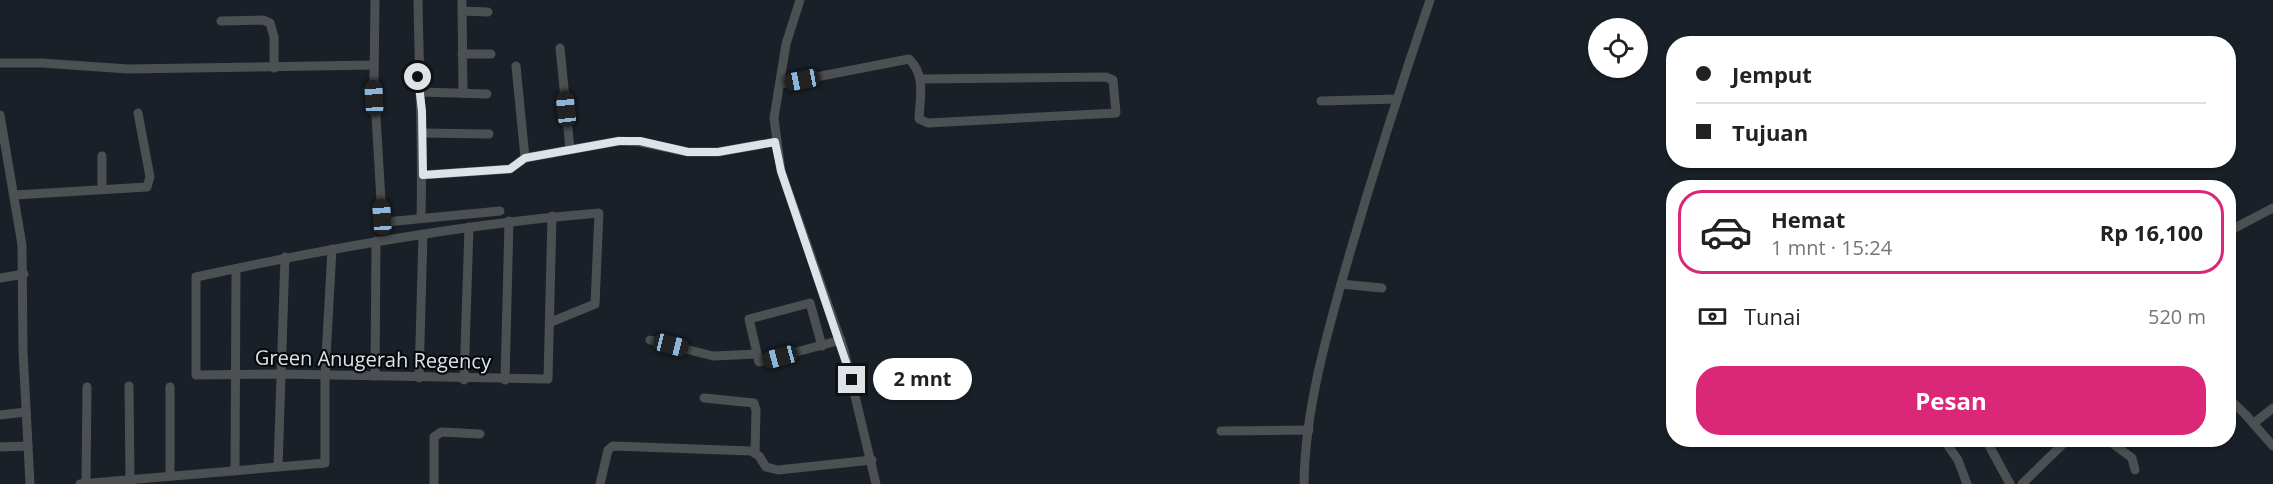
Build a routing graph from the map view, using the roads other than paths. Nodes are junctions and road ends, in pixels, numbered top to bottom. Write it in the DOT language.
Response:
graph roads {
  1 [pos="375,0"];
  2 [pos="418,0"];
  3 [pos="462,0"];
  4 [pos="800,0"];
  5 [pos="1430,0"];
  6 [pos="462,11"];
  7 [pos="488,12"];
  8 [pos="221,21"];
  9 [pos="560,48"];
  10 [pos="462,54"];
  11 [pos="491,54"];
  12 [pos="0,63"];
  13 [pos="374,65"];
  14 [pos="516,66"];
  15 [pos="274,68"];
  16 [pos="921,80"];
  17 [pos="780,84"];
  18 [pos="421,92"];
  19 [pos="463,93"];
  20 [pos="487,94"];
  21 [pos="1396,99"];
  22 [pos="1321,101"];
  23 [pos="138,112"];
  24 [pos="0,115"];
  25 [pos="422,133"];
  26 [pos="489,134"];
  27 [pos="775,142"];
  28 [pos="570,149"];
  29 [pos="102,156"];
  30 [pos="525,158"];
  31 [pos="423,175"];
  32 [pos="102,189"];
  33 [pos="15,195"];
  34 [pos="2273,208"];
  35 [pos="500,211"];
  36 [pos="552,216"];
  37 [pos="421,217"];
  38 [pos="510,220"];
  39 [pos="469,227"];
  40 [pos="2236,227"];
  41 [pos="423,234"];
  42 [pos="376,241"];
  43 [pos="332,249"];
  44 [pos="285,257"];
  45 [pos="236,269"];
  46 [pos="24,274"];
  47 [pos="0,278"];
  48 [pos="1341,284"];
  49 [pos="1382,288"];
  50 [pos="551,322"];
  51 [pos="650,340"];
  52 [pos="841,340"];
  53 [pos="822,346"];
  54 [pos="758,354"];
  55 [pos="280,374"];
  56 [pos="236,375"];
  57 [pos="325,375"];
  58 [pos="375,376"];
  59 [pos="419,378"];
  60 [pos="464,380"];
  61 [pos="505,380"];
  62 [pos="129,386"];
  63 [pos="87,387"];
  64 [pos="170,387"];
  65 [pos="704,398"];
  66 [pos="2236,406"];
  67 [pos="2273,408"];
  68 [pos="26,412"];
  69 [pos="0,415"];
  70 [pos="2254,423"];
  71 [pos="1221,430"];
  72 [pos="1309,430"];
  73 [pos="480,434"];
  74 [pos="28,446"];
  75 [pos="2273,446"];
  76 [pos="0,447"];
  77 [pos="1949,447"];
  78 [pos="1990,447"];
  79 [pos="2060,447"];
  80 [pos="2117,447"];
  81 [pos="755,453"];
  82 [pos="872,460"];
  83 [pos="278,467"];
  84 [pos="2135,470"];
  85 [pos="235,471"];
  86 [pos="170,476"];
  87 [pos="130,480"];
  88 [pos="86,483"];
  89 [pos="30,484"];
  90 [pos="80,484"];
  91 [pos="434,484"];
  92 [pos="600,484"];
  93 [pos="876,484"];
  94 [pos="1304,484"];
  95 [pos="1967,484"];
  96 [pos="2010,484"];
  97 [pos="2022,484"];
  1 -- 13 [label="street"];
  2 -- 18 [label="street"];
  3 -- 6 [label="street"];
  4 -- 17 [label="street"];
  5 -- 21 [label="street"];
  6 -- 7 [label="street"];
  6 -- 10 [label="street"];
  8 -- 15 [label="street"];
  9 -- 28 [label="street"];
  10 -- 11 [label="street"];
  10 -- 19 [label="street"];
  12 -- 15 [label="street"];
  13 -- 15 [label="street"];
  13 -- 37 [label="street"];
  14 -- 30 [label="street"];
  16 -- 16 [label="street"];
  16 -- 17 [label="street"];
  17 -- 27 [label="street"];
  18 -- 19 [label="street"];
  18 -- 25 [label="street"];
  19 -- 20 [label="street"];
  21 -- 22 [label="street"];
  21 -- 48 [label="street"];
  23 -- 32 [label="street"];
  24 -- 33 [label="street"];
  25 -- 26 [label="street"];
  25 -- 31 [label="street"];
  27 -- 28 [label="street"];
  27 -- 52 [label="street"];
  28 -- 30 [label="street"];
  29 -- 32 [label="street"];
  30 -- 31 [label="street"];
  31 -- 37 [label="street"];
  32 -- 33 [label="street"];
  33 -- 46 [label="street"];
  34 -- 40 [label="street"];
  35 -- 37 [label="street"];
  36 -- 38 [label="street"];
  36 -- 50 [label="street"];
  36 -- 50 [label="street"];
  38 -- 39 [label="street"];
  38 -- 61 [label="street"];
  39 -- 41 [label="street"];
  39 -- 60 [label="street"];
  41 -- 42 [label="street"];
  41 -- 59 [label="street"];
  42 -- 43 [label="street"];
  42 -- 58 [label="street"];
  43 -- 44 [label="street"];
  43 -- 57 [label="street"];
  44 -- 45 [label="street"];
  44 -- 55 [label="street"];
  45 -- 56 [label="street"];
  45 -- 56 [label="street, Green Anugerah Regency"];
  46 -- 47 [label="street"];
  46 -- 68 [label="street"];
  48 -- 49 [label="street"];
  48 -- 72 [label="street"];
  50 -- 61 [label="street, Green Anugerah Regency"];
  51 -- 54 [label="street"];
  52 -- 53 [label="street"];
  52 -- 82 [label="street"];
  53 -- 54 [label="street"];
  53 -- 54 [label="street"];
  55 -- 56 [label="street, Green Anugerah Regency"];
  55 -- 57 [label="street, Green Anugerah Regency"];
  55 -- 83 [label="street"];
  56 -- 85 [label="street"];
  57 -- 58 [label="street, Green Anugerah Regency"];
  57 -- 83 [label="street"];
  58 -- 59 [label="street, Green Anugerah Regency"];
  59 -- 60 [label="street, Green Anugerah Regency"];
  60 -- 61 [label="street, Green Anugerah Regency"];
  62 -- 87 [label="street"];
  63 -- 88 [label="street"];
  64 -- 86 [label="street"];
  65 -- 81 [label="street"];
  66 -- 70 [label="street"];
  67 -- 70 [label="street"];
  68 -- 69 [label="street"];
  68 -- 74 [label="street"];
  70 -- 75 [label="street"];
  71 -- 72 [label="street"];
  72 -- 94 [label="street"];
  73 -- 91 [label="street"];
  74 -- 76 [label="street"];
  74 -- 89 [label="street"];
  77 -- 95 [label="street"];
  78 -- 96 [label="street"];
  79 -- 97 [label="street"];
  80 -- 84 [label="street"];
  81 -- 82 [label="street"];
  81 -- 92 [label="street"];
  82 -- 93 [label="street"];
  83 -- 85 [label="street"];
  85 -- 86 [label="street"];
  86 -- 87 [label="street"];
  87 -- 88 [label="street"];
  88 -- 90 [label="street"];
}
